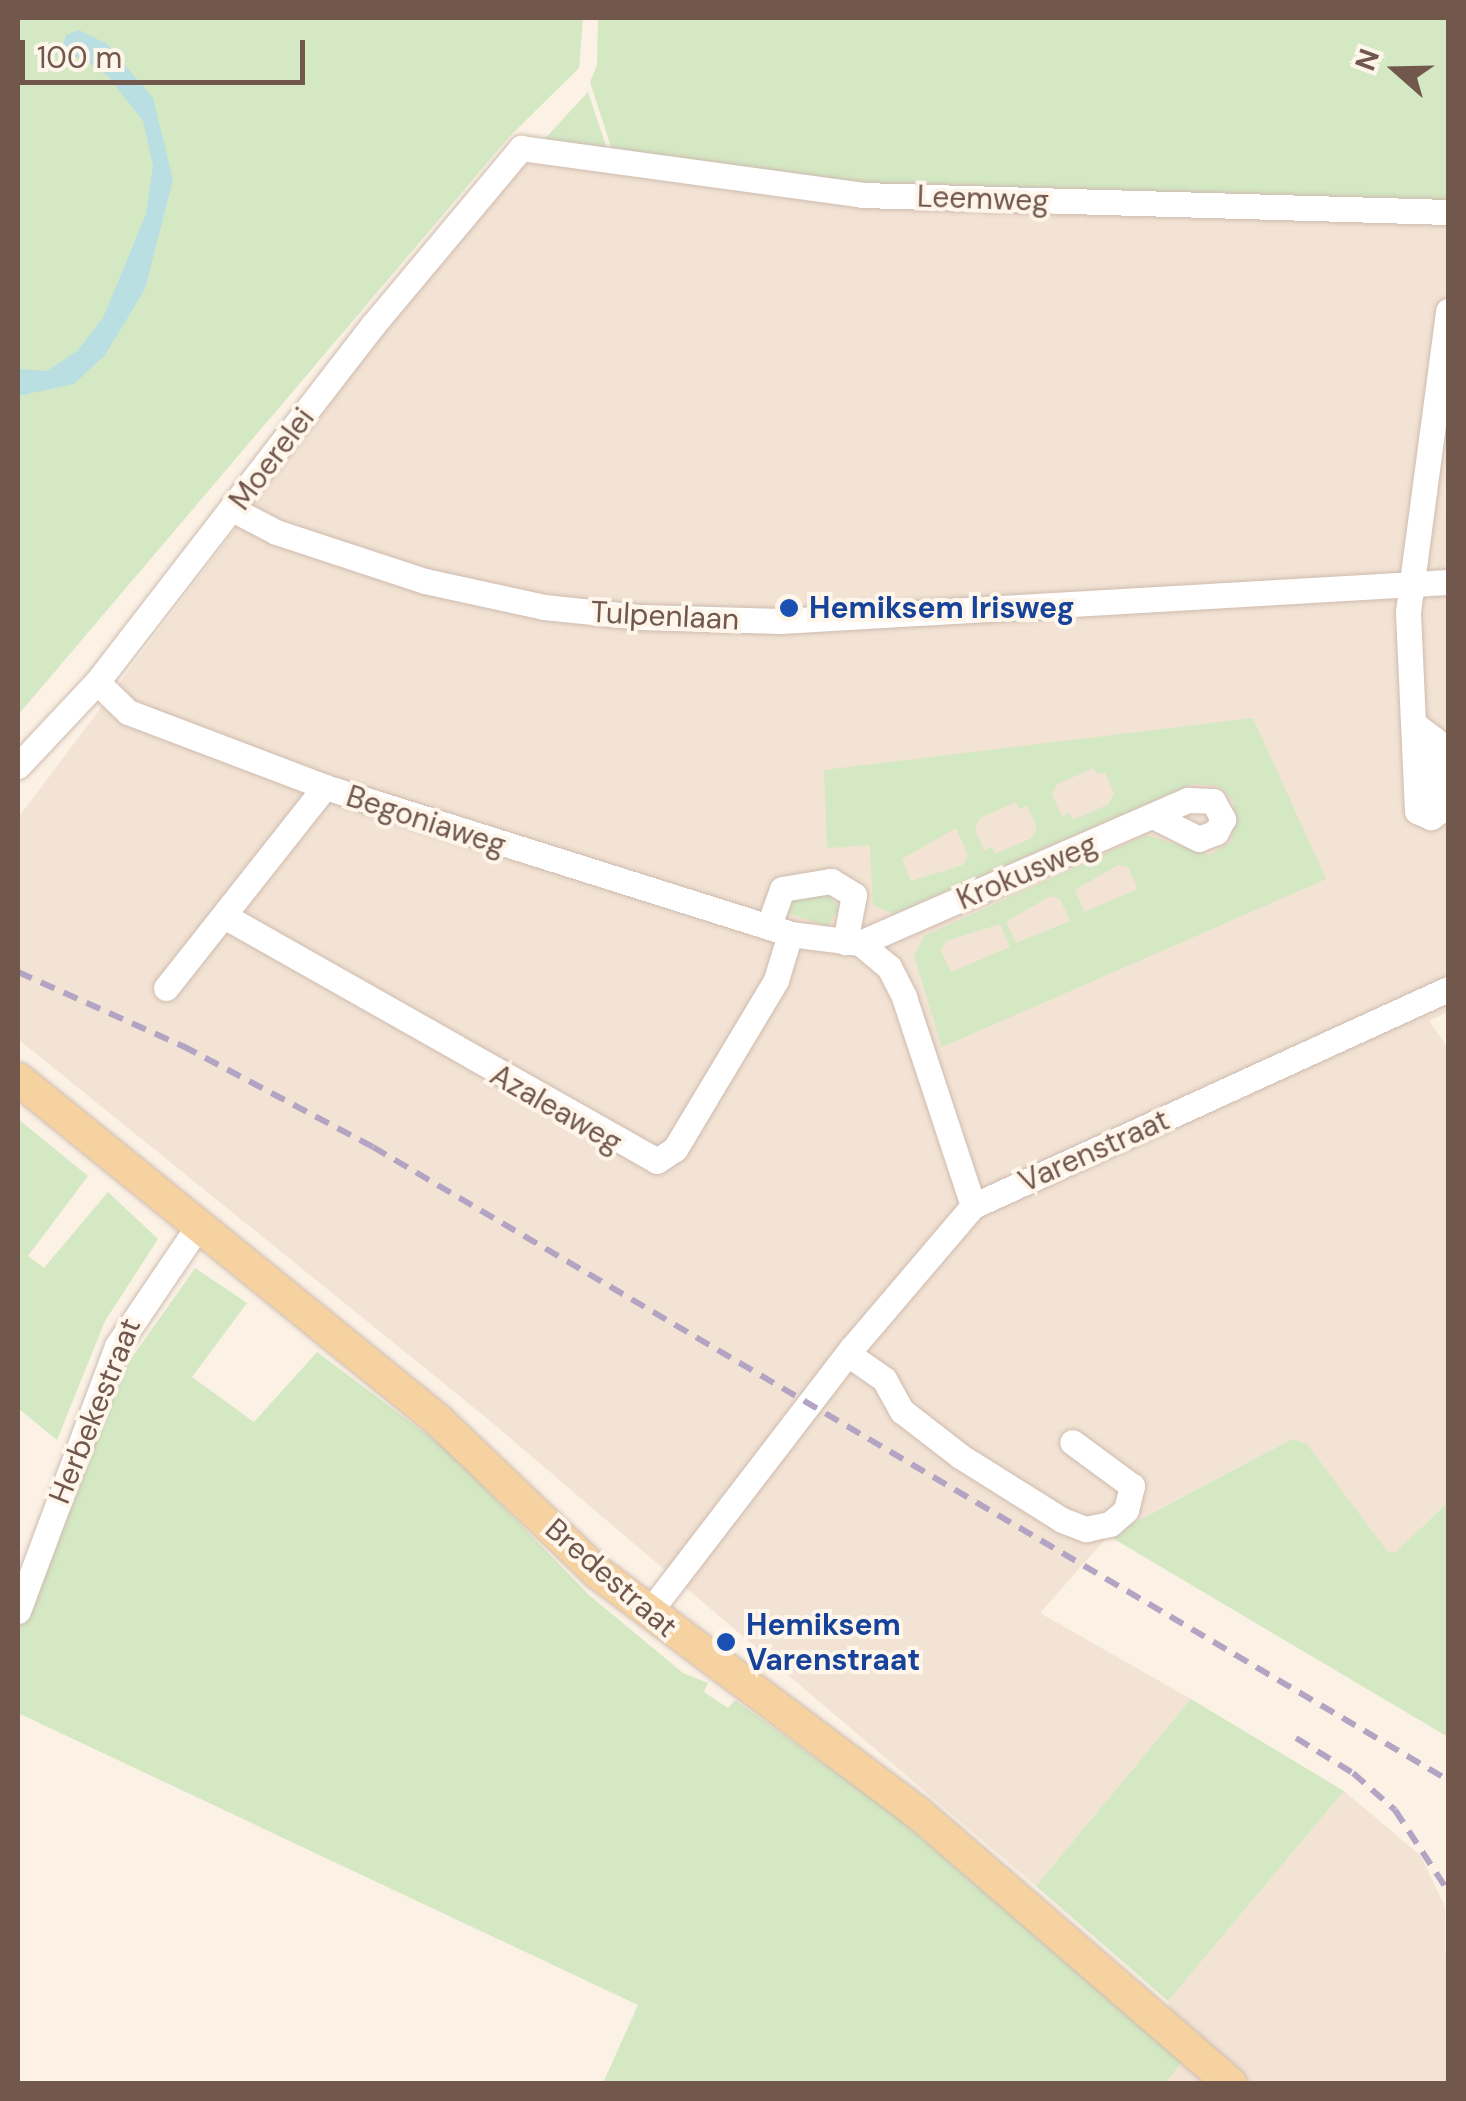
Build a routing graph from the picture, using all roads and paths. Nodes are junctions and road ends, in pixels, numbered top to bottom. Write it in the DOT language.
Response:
graph roads {
  1 [pos="520,148"];
  2 [pos="1448,212"];
  3 [pos="1448,311"];
  4 [pos="234,510"];
  5 [pos="1448,582"];
  6 [pos="1410,583"];
  7 [pos="97,682"];
  8 [pos="1414,724"];
  9 [pos="18,766"];
  10 [pos="325,787"];
  11 [pos="1155,817"];
  12 [pos="226,917"];
  13 [pos="780,930"];
  14 [pos="900,930"];
  15 [pos="853,942"];
  16 [pos="895,976"];
  17 [pos="166,988"];
  18 [pos="1448,989"];
  19 [pos="18,1079"];
  20 [pos="973,1206"];
  21 [pos="199,1225"];
  22 [pos="848,1354"];
  23 [pos="438,1420"];
  24 [pos="1072,1442"];
  25 [pos="660,1598"];
  26 [pos="18,1611"];
  27 [pos="893,1793"];
  28 [pos="1231,2084"];
  1 -- 2 [label="street, Leemweg"];
  1 -- 4 [label="street, Moerelei"];
  3 -- 6 [label="street"];
  4 -- 6 [label="street, Tulpenlaan"];
  4 -- 7 [label="street, Moerelei"];
  5 -- 6 [label="street, Tulpenlaan"];
  6 -- 8 [label="street"];
  7 -- 9 [label="street, Moerelei"];
  7 -- 10 [label="street, Begoniaweg"];
  10 -- 12 [label="street"];
  10 -- 13 [label="street, Begoniaweg"];
  11 -- 14 [label="street, Krokusweg"];
  12 -- 13 [label="street, Azaleaweg"];
  12 -- 17 [label="street"];
  13 -- 15 [label="street, Begoniaweg"];
  13 -- 15 [label="street"];
  14 -- 15 [label="street, Krokusweg"];
  14 -- 16 [label="street"];
  15 -- 16 [label="street"];
  16 -- 20 [label="street"];
  18 -- 20 [label="street, Varenstraat"];
  19 -- 21 [label="main road, Bredestraat"];
  20 -- 22 [label="street, Varenstraat"];
  21 -- 23 [label="main road, Bredestraat"];
  21 -- 26 [label="street, Herbekestraat"];
  22 -- 24 [label="street"];
  22 -- 25 [label="street, Varenstraat"];
  23 -- 25 [label="main road, Bredestraat"];
  23 -- 27 [label="main road, Bredestraat"];
  25 -- 27 [label="main road, Bredestraat"];
  27 -- 28 [label="main road, Bredestraat"];
}
